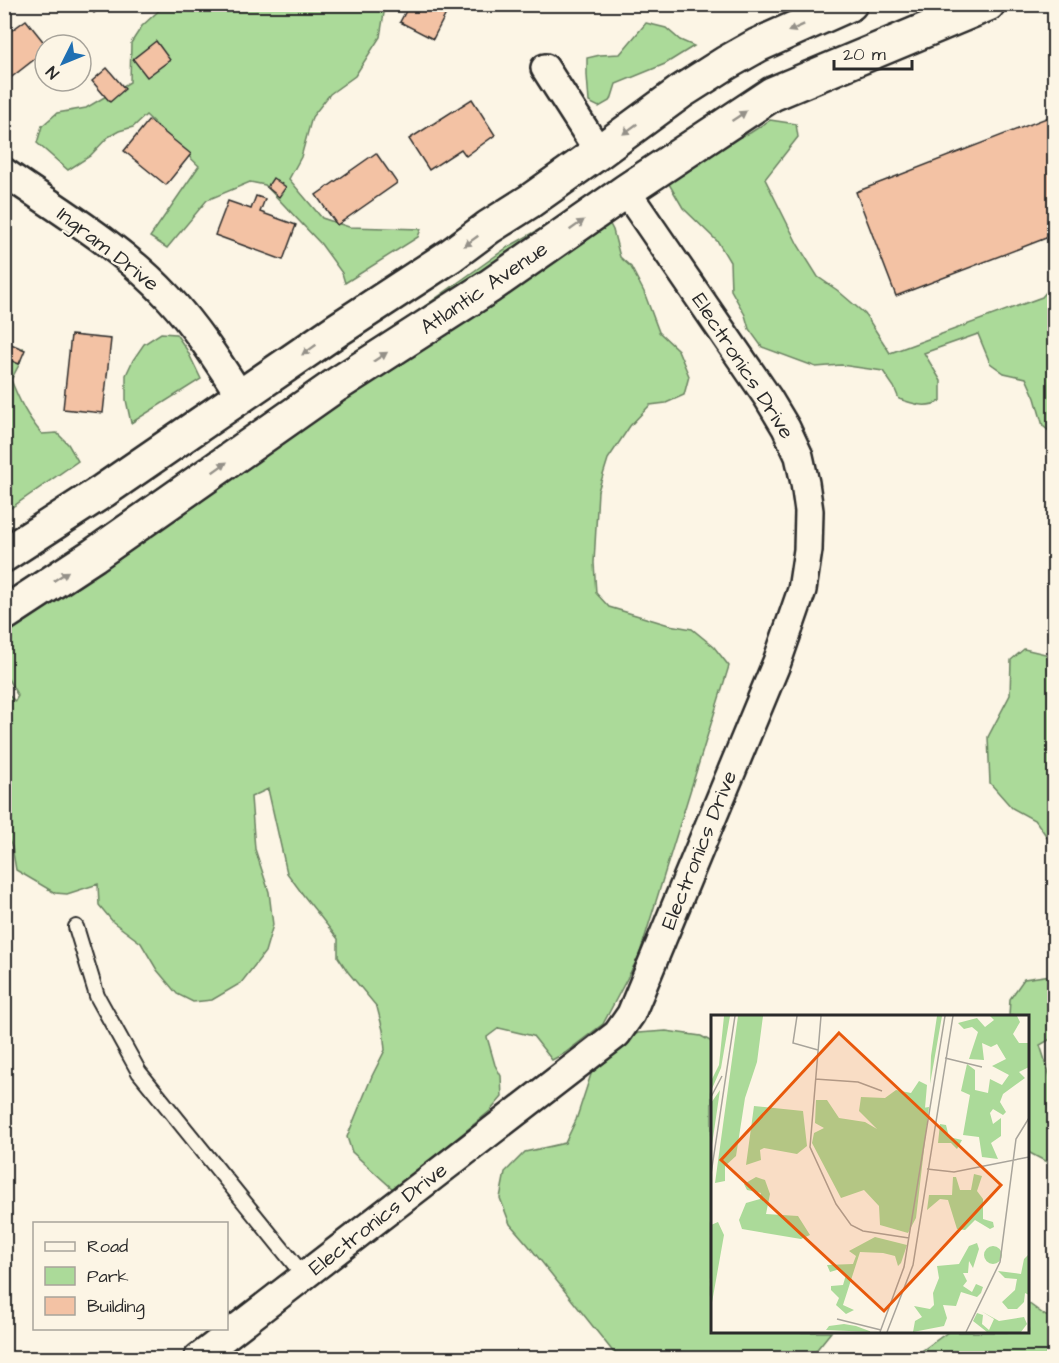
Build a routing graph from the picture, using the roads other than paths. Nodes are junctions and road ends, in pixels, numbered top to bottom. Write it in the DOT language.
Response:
graph roads {
  1 [pos="850,4"];
  2 [pos="988,4"];
  3 [pos="545,68"];
  4 [pos="599,152"];
  5 [pos="4,172"];
  6 [pos="626,191"];
  7 [pos="241,398"];
  8 [pos="172,500"];
  9 [pos="4,555"];
  10 [pos="4,614"];
  11 [pos="76,927"];
  12 [pos="304,1276"];
  13 [pos="198,1359"];
  1 -- 4 [label="main road, one-way"];
  6 -- 2 [label="main road, Atlantic Avenue, one-way"];
  3 -- 4 [label="street"];
  4 -- 7 [label="main road, one-way"];
  5 -- 7 [label="street, Ingram Drive"];
  8 -- 6 [label="main road, Atlantic Avenue, one-way"];
  6 -- 12 [label="street, Electronics Drive"];
  7 -- 8 [label="main road"];
  7 -- 9 [label="main road"];
  10 -- 8 [label="main road, Atlantic Avenue, one-way"];
  11 -- 12 [label="lane"];
  12 -- 13 [label="street, Electronics Drive"];
}
